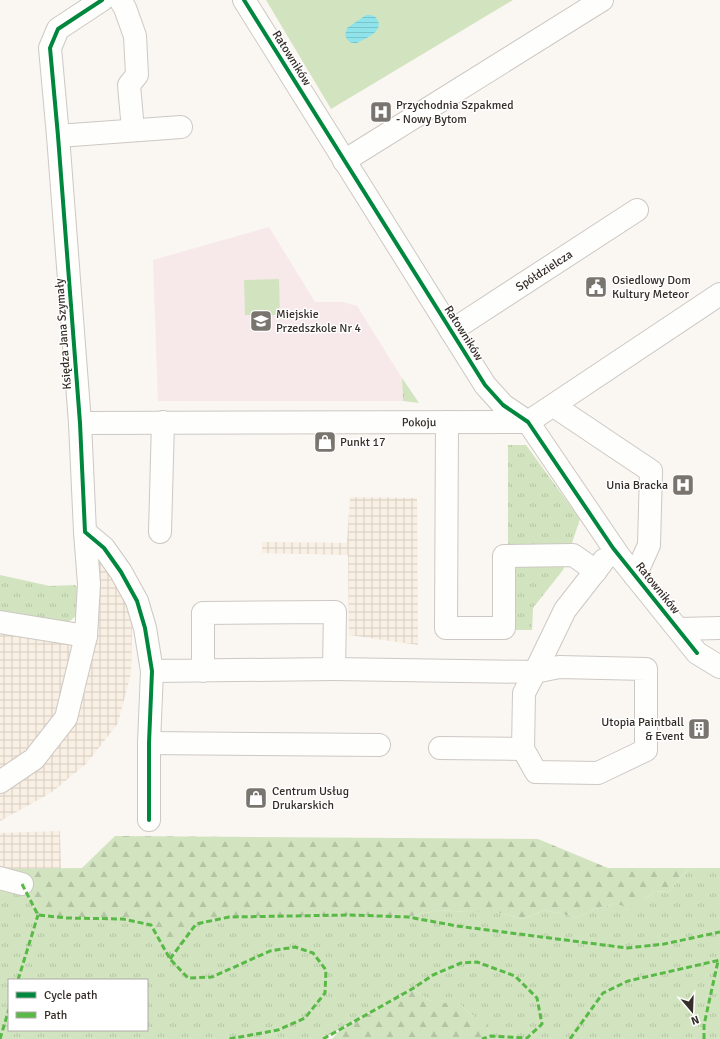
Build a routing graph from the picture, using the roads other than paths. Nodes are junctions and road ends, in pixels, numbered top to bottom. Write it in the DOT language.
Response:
graph roads {
  1 [pos="102,0"];
  2 [pos="120,0"];
  3 [pos="244,0"];
  4 [pos="602,0"];
  5 [pos="181,127"];
  6 [pos="133,130"];
  7 [pos="58,136"];
  8 [pos="344,161"];
  9 [pos="638,210"];
  10 [pos="720,294"];
  11 [pos="451,331"];
  12 [pos="554,406"];
  13 [pos="163,422"];
  14 [pos="447,422"];
  15 [pos="528,422"];
  16 [pos="80,423"];
  17 [pos="85,532"];
  18 [pos="160,532"];
  19 [pos="613,548"];
  20 [pos="596,571"];
  21 [pos="635,576"];
  22 [pos="0,624"];
  23 [pos="720,628"];
  24 [pos="678,630"];
  25 [pos="86,636"];
  26 [pos="720,667"];
  27 [pos="334,669"];
  28 [pos="203,670"];
  29 [pos="152,671"];
  30 [pos="535,672"];
  31 [pos="148,743"];
  32 [pos="379,745"];
  33 [pos="440,748"];
  34 [pos="524,749"];
  35 [pos="0,782"];
  36 [pos="149,820"];
  37 [pos="0,878"];
  38 [pos="22,884"];
  1 -- 7 [label="street, Księdza Jana Szymały"];
  2 -- 6 [label="street"];
  3 -- 8 [label="street, Ratowników"];
  4 -- 8 [label="street"];
  5 -- 6 [label="street"];
  6 -- 7 [label="street"];
  7 -- 16 [label="street, Księdza Jana Szymały"];
  8 -- 11 [label="street, Ratowników"];
  9 -- 11 [label="street, Spółdzielcza"];
  10 -- 12 [label="street"];
  11 -- 15 [label="street, Ratowników"];
  12 -- 15 [label="street"];
  12 -- 21 [label="street"];
  13 -- 14 [label="street, Pokoju"];
  13 -- 16 [label="street, Pokoju"];
  13 -- 18 [label="street"];
  14 -- 15 [label="street, Pokoju"];
  14 -- 20 [label="street"];
  15 -- 19 [label="street, Ratowników"];
  16 -- 17 [label="street, Księdza Jana Szymały"];
  17 -- 25 [label="street, Księdza Jana Szymały"];
  17 -- 29 [label="street"];
  19 -- 20 [label="street"];
  19 -- 21 [label="street, Ratowników"];
  20 -- 30 [label="street"];
  21 -- 24 [label="street, Ratowników"];
  22 -- 25 [label="street"];
  23 -- 24 [label="street"];
  24 -- 26 [label="street, Ratowników"];
  25 -- 35 [label="street, Księdza Jana Szymały"];
  27 -- 28 [label="street"];
  27 -- 28 [label="street"];
  27 -- 30 [label="street"];
  28 -- 29 [label="street"];
  29 -- 31 [label="street"];
  30 -- 34 [label="street"];
  30 -- 34 [label="street"];
  31 -- 32 [label="street"];
  31 -- 36 [label="street"];
  33 -- 34 [label="street"];
  37 -- 38 [label="street"];
}
